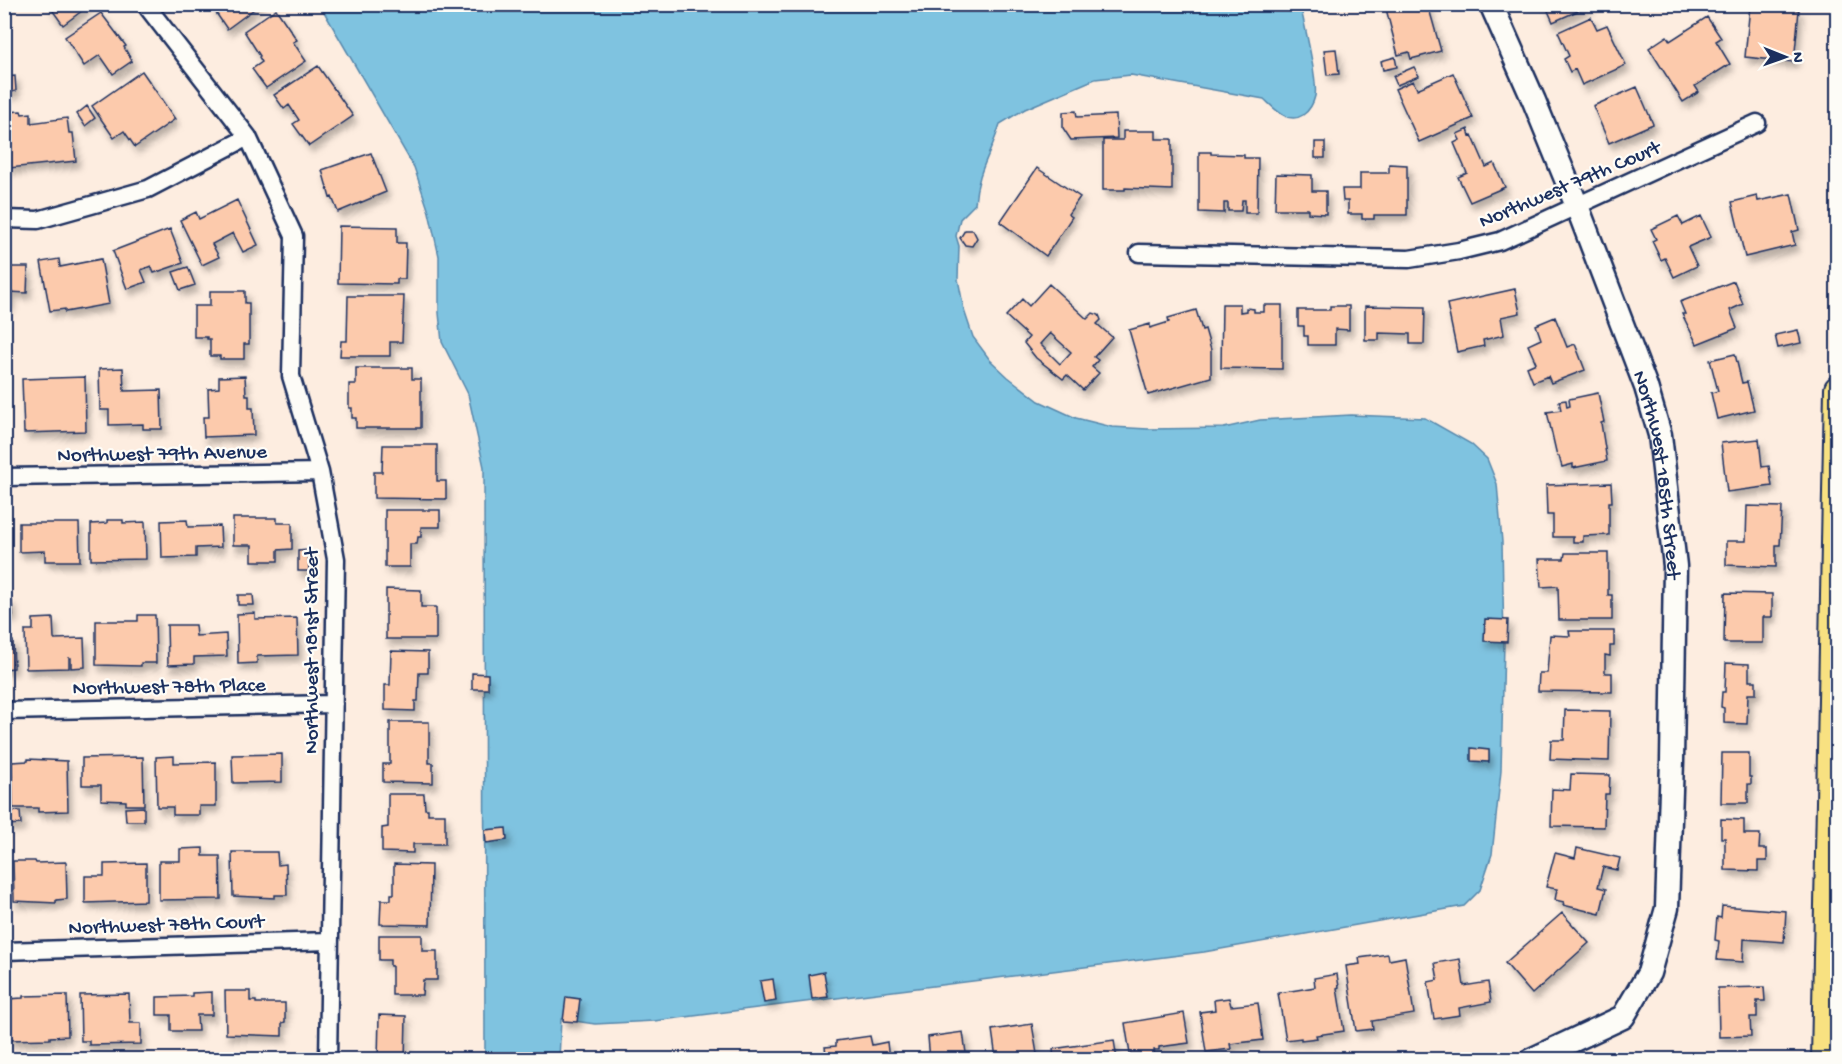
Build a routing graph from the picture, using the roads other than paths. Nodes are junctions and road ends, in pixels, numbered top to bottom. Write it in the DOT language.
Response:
graph roads {
  1 [pos="145,4"];
  2 [pos="1491,4"];
  3 [pos="1757,123"];
  4 [pos="248,137"];
  5 [pos="1577,206"];
  6 [pos="4,219"];
  7 [pos="1139,253"];
  8 [pos="1838,389"];
  9 [pos="320,472"];
  10 [pos="4,477"];
  11 [pos="1836,535"];
  12 [pos="334,704"];
  13 [pos="4,711"];
  14 [pos="329,941"];
  15 [pos="4,951"];
  16 [pos="328,1059"];
  17 [pos="1531,1059"];
  18 [pos="1825,1059"];
  1 -- 4 [label="street, Northwest 181st Street"];
  2 -- 5 [label="street, Northwest 185th Street"];
  3 -- 5 [label="street, Northwest 79th Court"];
  4 -- 6 [label="street"];
  4 -- 9 [label="street, Northwest 181st Street"];
  5 -- 7 [label="street, Northwest 79th Court"];
  5 -- 17 [label="street, Northwest 185th Street"];
  8 -- 11 [label="main road"];
  9 -- 10 [label="street, Northwest 79th Avenue"];
  9 -- 12 [label="street, Northwest 181st Street"];
  11 -- 18 [label="main road"];
  12 -- 13 [label="street, Northwest 78th Place"];
  12 -- 14 [label="street, Northwest 181st Street"];
  14 -- 15 [label="street, Northwest 78th Court"];
  14 -- 16 [label="street, Northwest 181st Street"];
}
